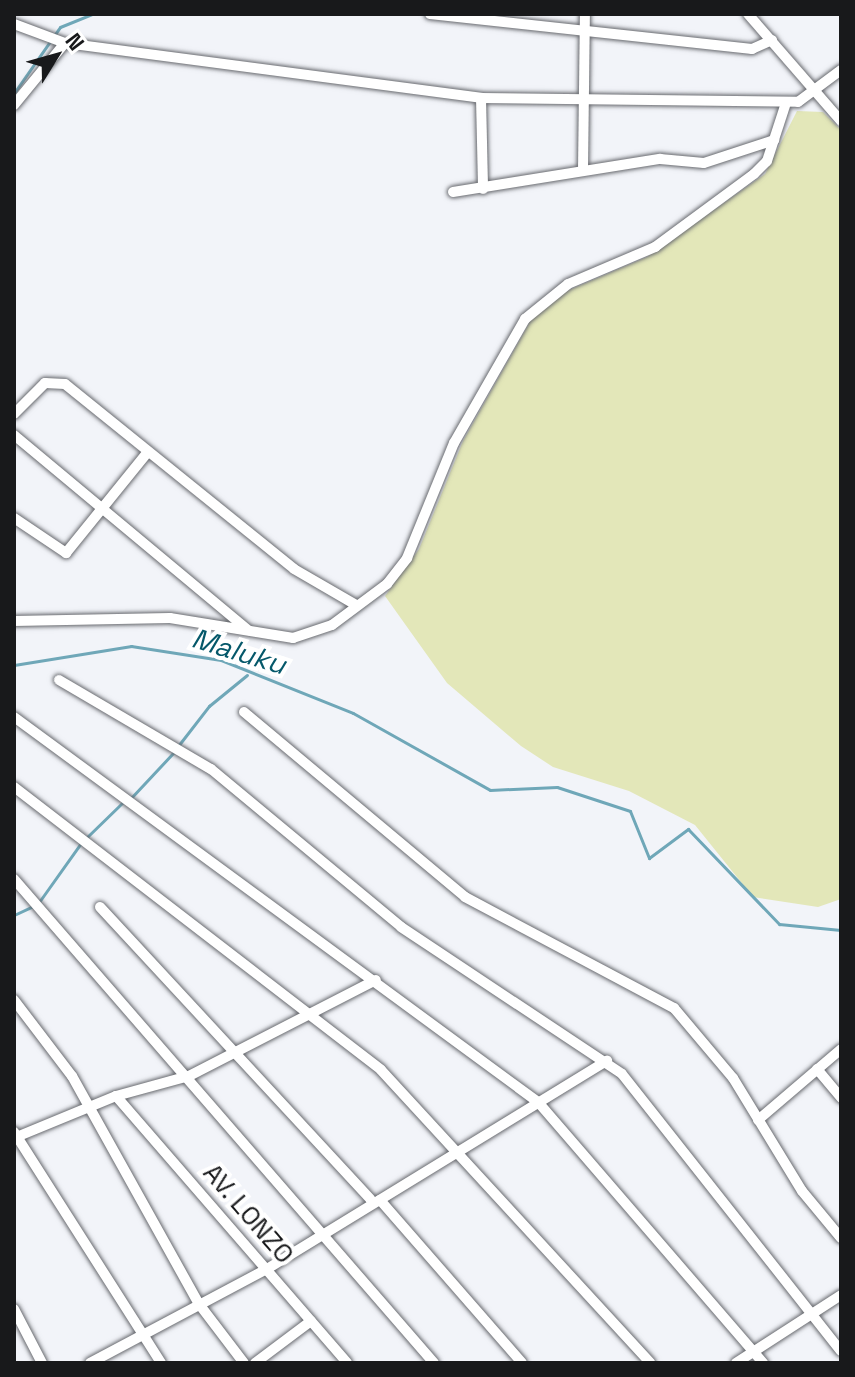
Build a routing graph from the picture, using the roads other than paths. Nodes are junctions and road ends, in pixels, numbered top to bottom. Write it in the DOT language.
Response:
graph roads {
  1 [pos="430,14"];
  2 [pos="748,14"];
  3 [pos="585,20"];
  4 [pos="14,24"];
  5 [pos="772,40"];
  6 [pos="65,43"];
  7 [pos="839,76"];
  8 [pos="819,92"];
  9 [pos="582,96"];
  10 [pos="481,98"];
  11 [pos="786,103"];
  12 [pos="14,105"];
  13 [pos="841,121"];
  14 [pos="774,140"];
  15 [pos="583,170"];
  16 [pos="483,189"];
  17 [pos="453,192"];
  18 [pos="14,414"];
  19 [pos="14,435"];
  20 [pos="147,453"];
  21 [pos="107,507"];
  22 [pos="14,518"];
  23 [pos="356,605"];
  24 [pos="14,621"];
  25 [pos="248,630"];
  26 [pos="59,680"];
  27 [pos="244,712"];
  28 [pos="14,717"];
  29 [pos="14,787"];
  30 [pos="14,879"];
  31 [pos="100,907"];
  32 [pos="376,980"];
  33 [pos="14,1000"];
  34 [pos="310,1018"];
  35 [pos="841,1049"];
  36 [pos="234,1052"];
  37 [pos="607,1061"];
  38 [pos="817,1069"];
  39 [pos="178,1077"];
  40 [pos="116,1096"];
  41 [pos="841,1098"];
  42 [pos="538,1102"];
  43 [pos="89,1107"];
  44 [pos="758,1120"];
  45 [pos="15,1135"];
  46 [pos="455,1155"];
  47 [pos="375,1200"];
  48 [pos="322,1233"];
  49 [pos="841,1238"];
  50 [pos="267,1269"];
  51 [pos="841,1295"];
  52 [pos="199,1304"];
  53 [pos="14,1309"];
  54 [pos="814,1313"];
  55 [pos="311,1321"];
  56 [pos="140,1337"];
  57 [pos="841,1351"];
  58 [pos="753,1352"];
  59 [pos="42,1363"];
  60 [pos="90,1363"];
  61 [pos="161,1363"];
  62 [pos="244,1363"];
  63 [pos="255,1363"];
  64 [pos="347,1363"];
  65 [pos="434,1363"];
  66 [pos="522,1363"];
  67 [pos="650,1363"];
  68 [pos="736,1363"];
  69 [pos="763,1363"];
  1 -- 3 [label="street"];
  2 -- 5 [label="street"];
  3 -- 5 [label="street"];
  3 -- 9 [label="street"];
  4 -- 6 [label="street"];
  5 -- 8 [label="street"];
  6 -- 10 [label="street"];
  6 -- 12 [label="street"];
  7 -- 8 [label="street"];
  8 -- 11 [label="street"];
  8 -- 13 [label="street"];
  9 -- 10 [label="street"];
  9 -- 11 [label="street"];
  9 -- 15 [label="street"];
  10 -- 16 [label="street"];
  11 -- 14 [label="street"];
  14 -- 15 [label="street"];
  14 -- 23 [label="street"];
  15 -- 16 [label="street"];
  16 -- 17 [label="street"];
  18 -- 20 [label="street"];
  19 -- 21 [label="street"];
  20 -- 21 [label="street"];
  20 -- 23 [label="street"];
  21 -- 22 [label="street"];
  21 -- 25 [label="street"];
  23 -- 25 [label="street"];
  24 -- 25 [label="street"];
  26 -- 37 [label="street"];
  27 -- 44 [label="street"];
  28 -- 32 [label="street"];
  29 -- 34 [label="street"];
  30 -- 39 [label="street"];
  31 -- 36 [label="street"];
  32 -- 34 [label="street"];
  32 -- 42 [label="street"];
  33 -- 43 [label="street"];
  34 -- 36 [label="street"];
  34 -- 46 [label="street"];
  35 -- 38 [label="street"];
  36 -- 39 [label="street"];
  36 -- 47 [label="street"];
  37 -- 42 [label="street"];
  37 -- 54 [label="street"];
  38 -- 41 [label="street"];
  38 -- 44 [label="street"];
  39 -- 40 [label="street"];
  39 -- 48 [label="street"];
  40 -- 43 [label="street"];
  40 -- 50 [label="street, AV. LONZO"];
  42 -- 46 [label="street"];
  42 -- 58 [label="street"];
  43 -- 45 [label="street"];
  43 -- 52 [label="street"];
  44 -- 49 [label="street"];
  45 -- 56 [label="street"];
  46 -- 47 [label="street"];
  46 -- 67 [label="street"];
  47 -- 48 [label="street"];
  47 -- 66 [label="street"];
  48 -- 50 [label="street"];
  48 -- 65 [label="street"];
  50 -- 52 [label="street"];
  50 -- 55 [label="street, AV. LONZO"];
  51 -- 54 [label="street"];
  52 -- 56 [label="street"];
  52 -- 62 [label="street"];
  53 -- 59 [label="street"];
  54 -- 57 [label="street"];
  54 -- 58 [label="street"];
  55 -- 63 [label="street"];
  55 -- 64 [label="street, AV. LONZO"];
  56 -- 60 [label="street"];
  56 -- 61 [label="street"];
  58 -- 68 [label="street"];
  58 -- 69 [label="street"];
}
